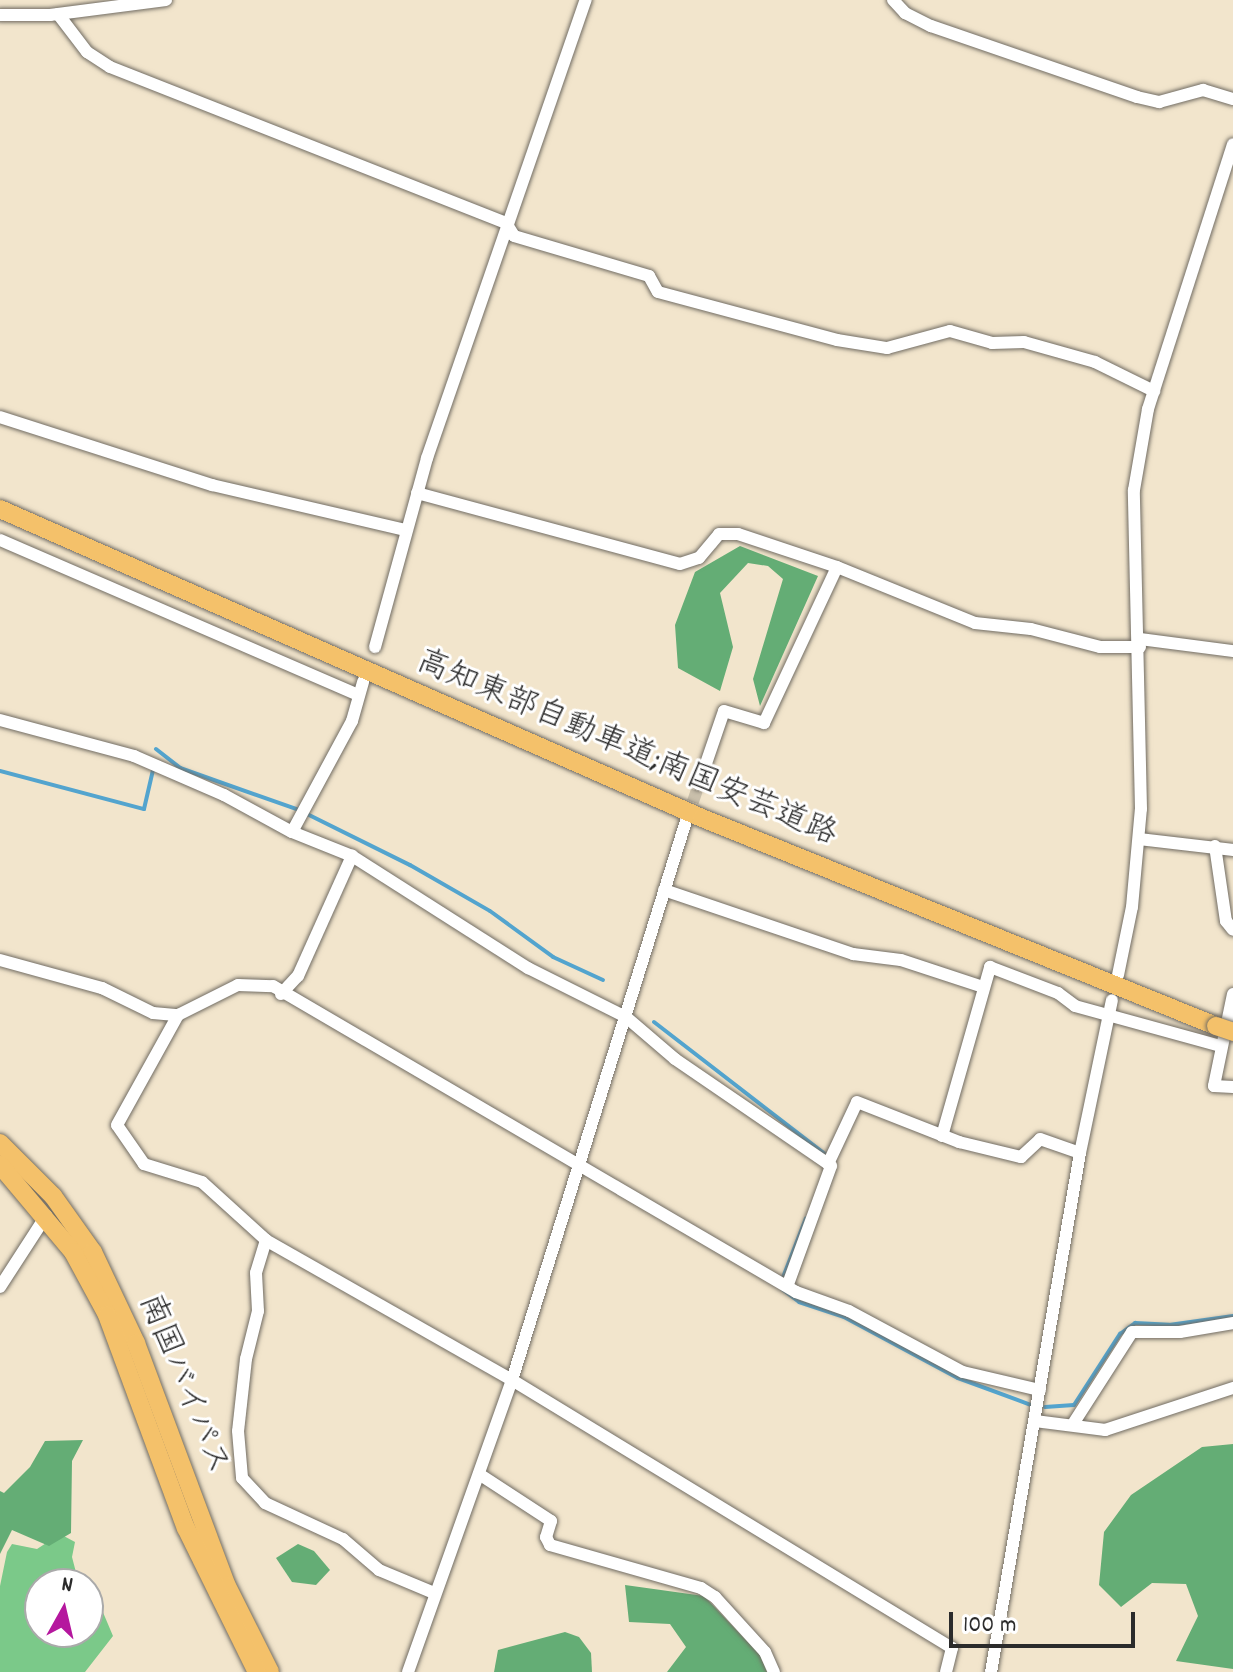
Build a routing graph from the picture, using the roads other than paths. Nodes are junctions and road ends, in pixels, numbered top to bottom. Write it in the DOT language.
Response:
graph roads {
  1 [pos="166,0"];
  2 [pos="586,0"];
  3 [pos="893,0"];
  4 [pos="58,14"];
  5 [pos="0,15"];
  6 [pos="1233,99"];
  7 [pos="1233,144"];
  8 [pos="506,223"];
  9 [pos="1154,391"];
  10 [pos="0,417"];
  11 [pos="417,493"];
  12 [pos="0,509"];
  13 [pos="406,530"];
  14 [pos="0,540"];
  15 [pos="837,567"];
  16 [pos="1140,643"];
  17 [pos="375,647"];
  18 [pos="1233,651"];
  19 [pos="0,720"];
  20 [pos="699,784"];
  21 [pos="686,821"];
  22 [pos="292,832"];
  23 [pos="1139,839"];
  24 [pos="1215,846"];
  25 [pos="1233,850"];
  26 [pos="352,856"];
  27 [pos="664,890"];
  28 [pos="1233,930"];
  29 [pos="0,960"];
  30 [pos="1118,975"];
  31 [pos="983,987"];
  32 [pos="281,994"];
  33 [pos="1233,994"];
  34 [pos="1111,1007"];
  35 [pos="178,1015"];
  36 [pos="626,1017"];
  37 [pos="1223,1035"];
  38 [pos="1233,1087"];
  39 [pos="942,1136"];
  40 [pos="0,1143"];
  41 [pos="1080,1153"];
  42 [pos="828,1164"];
  43 [pos="0,1165"];
  44 [pos="579,1165"];
  45 [pos="46,1216"];
  46 [pos="266,1240"];
  47 [pos="782,1280"];
  48 [pos="0,1287"];
  49 [pos="1233,1323"];
  50 [pos="512,1380"];
  51 [pos="1233,1388"];
  52 [pos="1040,1390"];
  53 [pos="1035,1421"];
  54 [pos="1073,1424"];
  55 [pos="479,1474"];
  56 [pos="434,1593"];
  57 [pos="996,1670"];
  58 [pos="257,1672"];
  59 [pos="270,1672"];
  60 [pos="408,1672"];
  61 [pos="774,1672"];
  62 [pos="946,1672"];
  1 -- 4 [label="street"];
  2 -- 8 [label="street"];
  3 -- 6 [label="street"];
  4 -- 5 [label="street"];
  4 -- 8 [label="street"];
  7 -- 9 [label="street"];
  8 -- 9 [label="street"];
  8 -- 11 [label="street"];
  9 -- 16 [label="street"];
  10 -- 13 [label="street"];
  11 -- 13 [label="street"];
  11 -- 15 [label="street"];
  12 -- 37 [label="highway, 高知東部自動車道;南国安芸道路"];
  13 -- 17 [label="street"];
  14 -- 22 [label="street"];
  15 -- 16 [label="street"];
  15 -- 20 [label="street"];
  16 -- 18 [label="street"];
  16 -- 23 [label="street"];
  19 -- 22 [label="street"];
  21 -- 27 [label="street"];
  22 -- 26 [label="street"];
  23 -- 24 [label="street"];
  23 -- 30 [label="street"];
  24 -- 25 [label="street"];
  24 -- 28 [label="street"];
  26 -- 32 [label="street"];
  26 -- 36 [label="street"];
  27 -- 31 [label="street"];
  27 -- 36 [label="street"];
  29 -- 35 [label="street"];
  31 -- 34 [label="street"];
  31 -- 39 [label="street"];
  32 -- 35 [label="street"];
  32 -- 44 [label="street"];
  33 -- 37 [label="street"];
  34 -- 37 [label="street"];
  34 -- 41 [label="street"];
  35 -- 46 [label="street"];
  36 -- 42 [label="street"];
  36 -- 44 [label="street"];
  37 -- 38 [label="street"];
  39 -- 41 [label="street"];
  39 -- 42 [label="street"];
  40 -- 59 [label="highway, 南国バイパス"];
  41 -- 52 [label="street"];
  42 -- 47 [label="street"];
  43 -- 45 [label="highway, 南国バイパス"];
  44 -- 47 [label="street"];
  44 -- 50 [label="street"];
  45 -- 48 [label="street"];
  45 -- 58 [label="highway, 南国バイパス"];
  46 -- 50 [label="street"];
  46 -- 56 [label="street"];
  47 -- 52 [label="street"];
  49 -- 54 [label="street"];
  50 -- 55 [label="street"];
  50 -- 62 [label="street"];
  51 -- 54 [label="street"];
  52 -- 53 [label="street"];
  53 -- 54 [label="street"];
  53 -- 57 [label="street"];
  55 -- 56 [label="street"];
  55 -- 61 [label="street"];
  56 -- 60 [label="street"];
}
